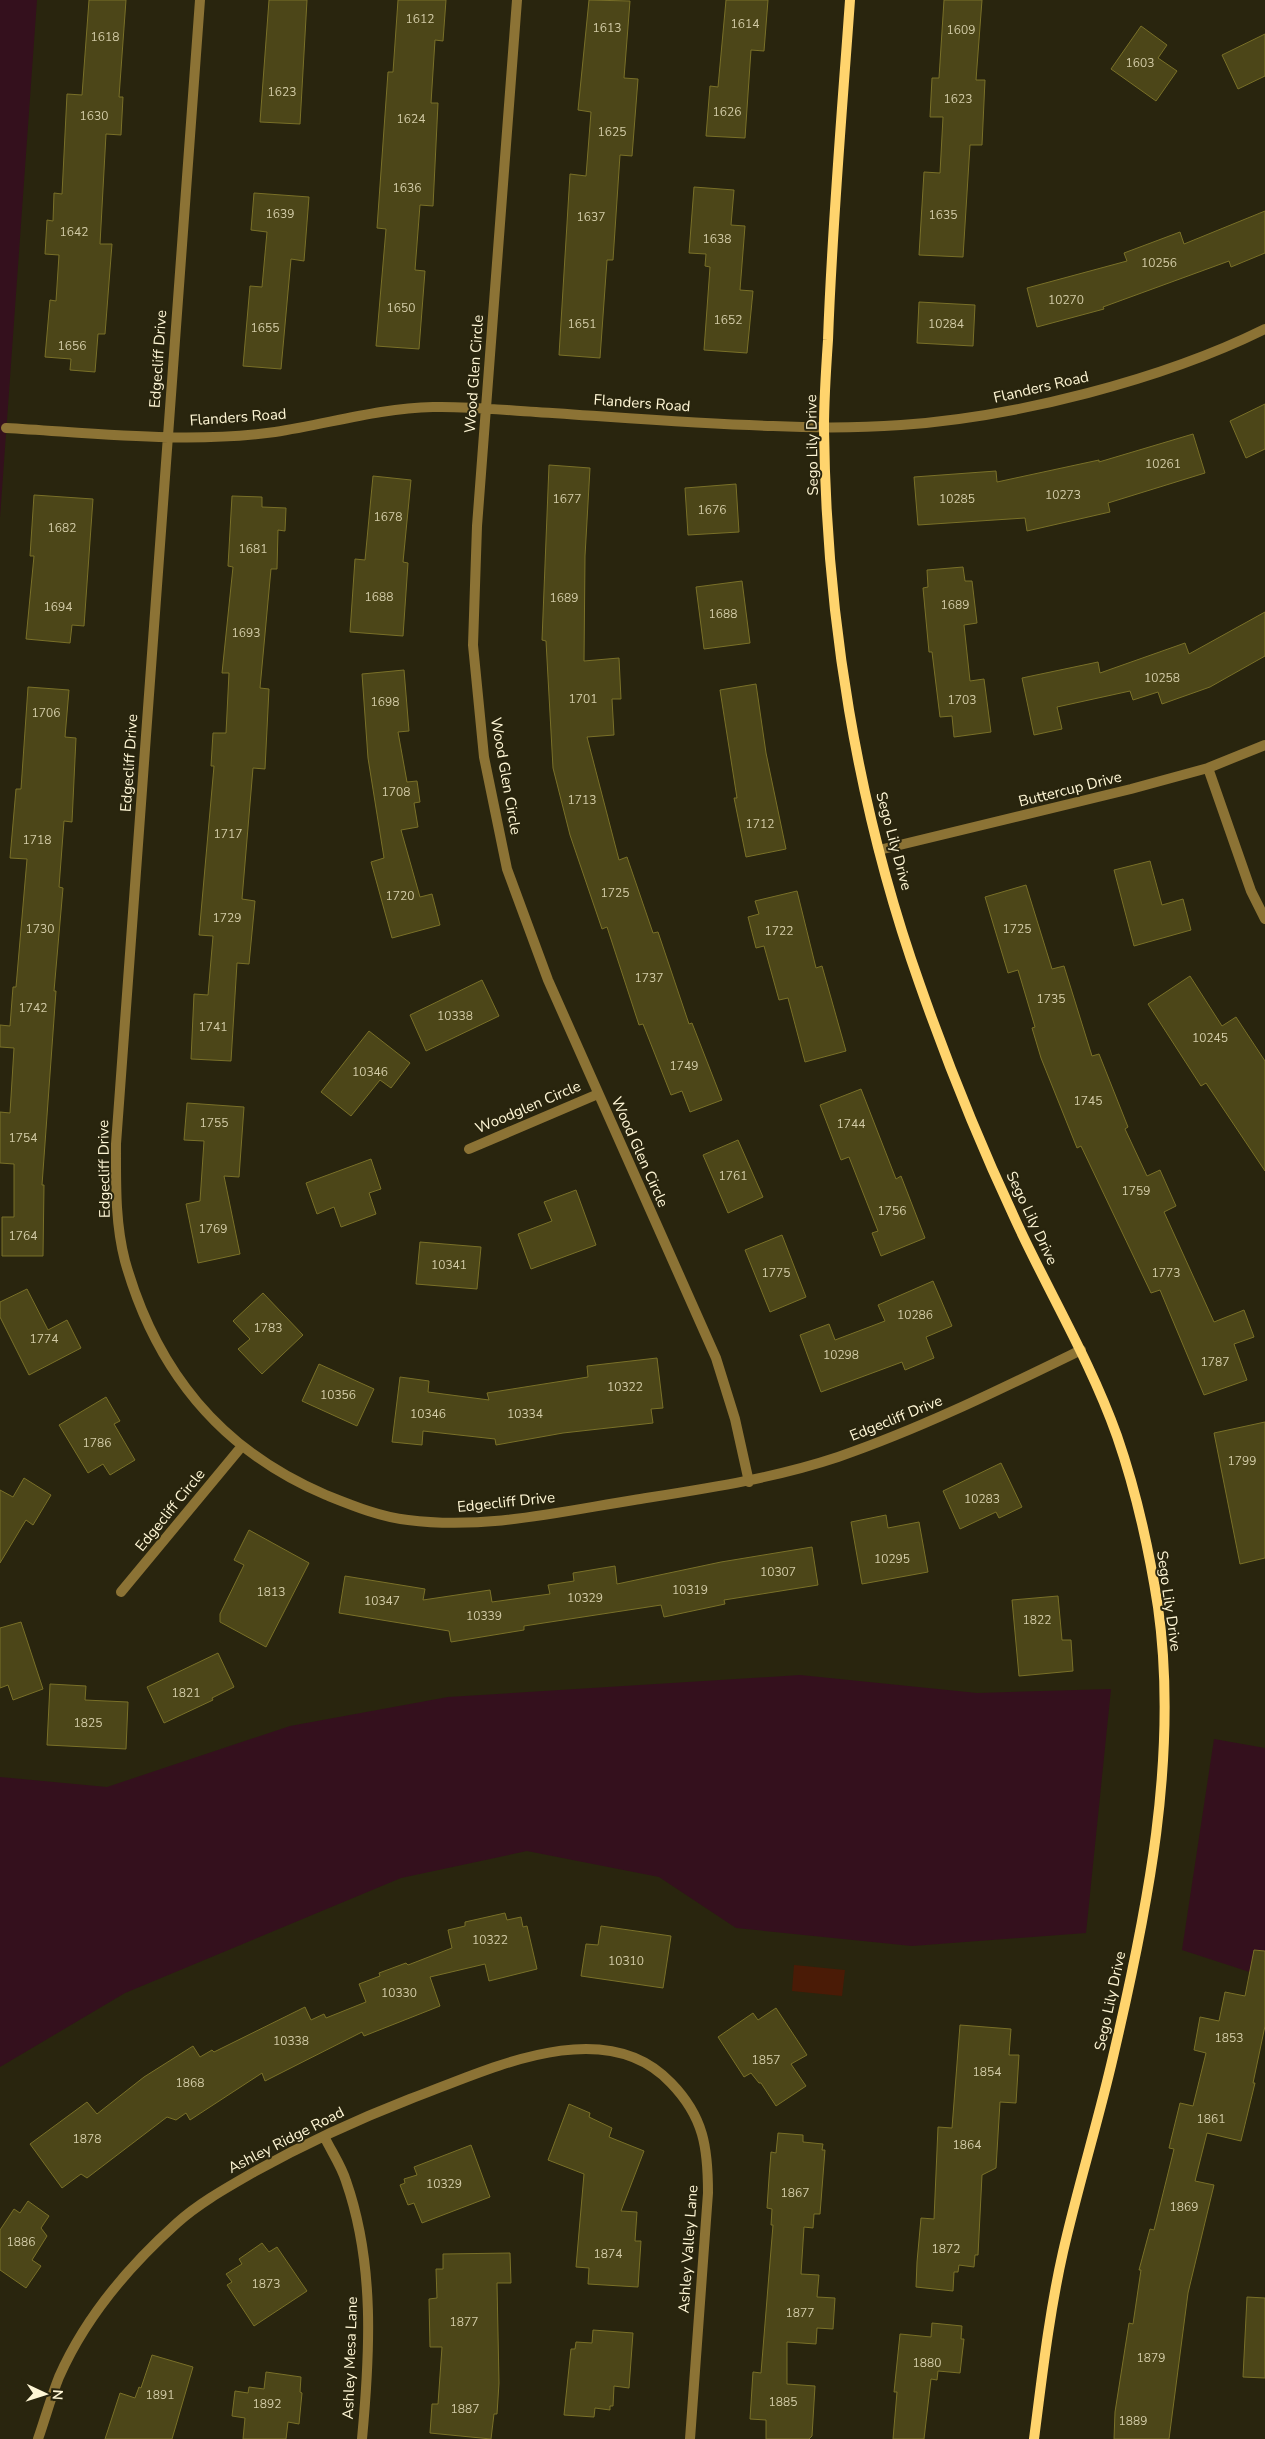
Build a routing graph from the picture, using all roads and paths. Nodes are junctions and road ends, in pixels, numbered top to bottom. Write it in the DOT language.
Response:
graph roads {
  1 [pos="200,0"];
  2 [pos="517,0"];
  3 [pos="850,0"];
  4 [pos="1265,329"];
  5 [pos="487,409"];
  6 [pos="824,426"];
  7 [pos="6,428"];
  8 [pos="168,437"];
  9 [pos="1265,745"];
  10 [pos="1208,768"];
  11 [pos="878,850"];
  12 [pos="1265,920"];
  13 [pos="598,1094"];
  14 [pos="470,1149"];
  15 [pos="1081,1350"];
  16 [pos="242,1446"];
  17 [pos="749,1482"];
  18 [pos="121,1592"];
  19 [pos="663,2074"];
  20 [pos="324,2136"];
  21 [pos="38,2439"];
  22 [pos="362,2439"];
  23 [pos="690,2439"];
  24 [pos="1034,2439"];
  1 -- 8 [label="street, Edgecliff Drive"];
  2 -- 5 [label="street, Wood Glen Circle"];
  3 -- 6 [label="street, Sego Lily Drive"];
  4 -- 6 [label="street, Flanders Road"];
  5 -- 6 [label="street, Flanders Road"];
  5 -- 8 [label="street, Flanders Road"];
  5 -- 13 [label="street, Wood Glen Circle"];
  6 -- 11 [label="street, Sego Lily Drive"];
  7 -- 8 [label="street, Flanders Road"];
  8 -- 16 [label="street, Edgecliff Drive"];
  9 -- 10 [label="street, Buttercup Drive"];
  10 -- 11 [label="street, Buttercup Drive"];
  10 -- 12 [label="street"];
  11 -- 15 [label="street, Sego Lily Drive"];
  13 -- 14 [label="street, Woodglen Circle"];
  13 -- 17 [label="street, Wood Glen Circle"];
  15 -- 17 [label="street, Edgecliff Drive"];
  15 -- 24 [label="street, Sego Lily Drive"];
  16 -- 17 [label="street, Edgecliff Drive"];
  16 -- 18 [label="street, Edgecliff Circle"];
  19 -- 20 [label="street, Ashley Ridge Road"];
  19 -- 23 [label="street, Ashley Valley Lane"];
  20 -- 21 [label="street, Ashley Ridge Road"];
  20 -- 22 [label="street, Ashley Mesa Lane"];
}
